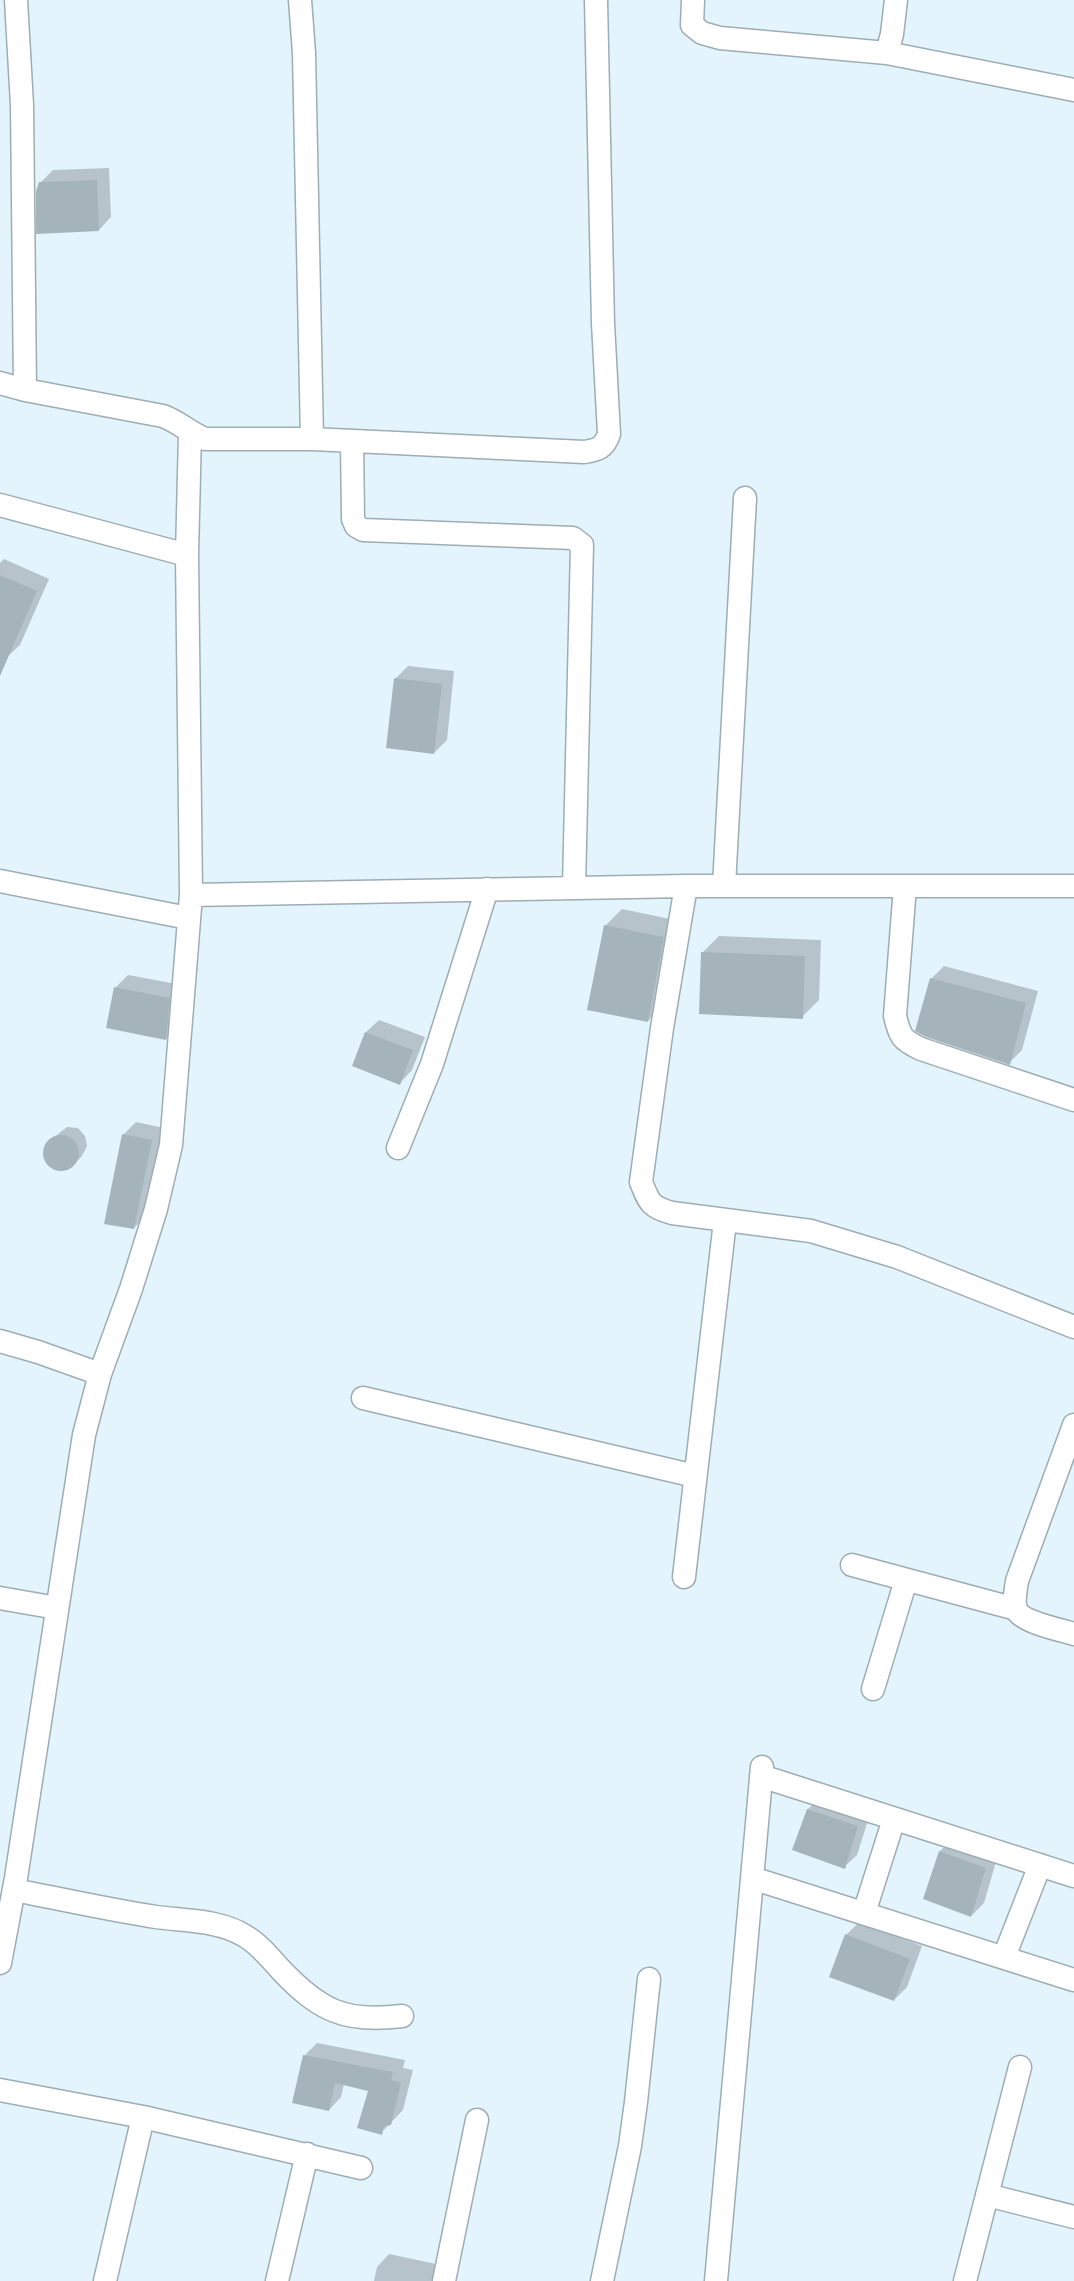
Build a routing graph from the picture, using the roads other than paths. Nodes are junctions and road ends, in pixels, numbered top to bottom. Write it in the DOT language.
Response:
graph roads {
  1 [pos="16,0"];
  2 [pos="300,0"];
  3 [pos="596,0"];
  4 [pos="693,0"];
  5 [pos="896,0"];
  6 [pos="887,53"];
  7 [pos="1074,90"];
  8 [pos="0,383"];
  9 [pos="25,390"];
  10 [pos="190,433"];
  11 [pos="312,439"];
  12 [pos="352,441"];
  13 [pos="745,498"];
  14 [pos="0,505"];
  15 [pos="187,555"];
  16 [pos="0,881"];
  17 [pos="686,886"];
  18 [pos="724,886"];
  19 [pos="905,886"];
  20 [pos="1074,886"];
  21 [pos="574,887"];
  22 [pos="487,888"];
  23 [pos="191,895"];
  24 [pos="188,918"];
  25 [pos="1074,1100"];
  26 [pos="398,1148"];
  27 [pos="725,1221"];
  28 [pos="1074,1327"];
  29 [pos="0,1341"];
  30 [pos="100,1374"];
  31 [pos="363,1398"];
  32 [pos="1074,1425"];
  33 [pos="695,1476"];
  34 [pos="852,1565"];
  35 [pos="684,1577"];
  36 [pos="906,1580"];
  37 [pos="0,1598"];
  38 [pos="57,1608"];
  39 [pos="1016,1609"];
  40 [pos="1074,1634"];
  41 [pos="873,1689"];
  42 [pos="894,1819"];
  43 [pos="1040,1865"];
  44 [pos="1074,1876"];
  45 [pos="752,1878"];
  46 [pos="14,1890"];
  47 [pos="864,1913"];
  48 [pos="1004,1957"];
  49 [pos="0,1963"];
  50 [pos="649,1979"];
  51 [pos="1074,1980"];
  52 [pos="402,2016"];
  53 [pos="1020,2067"];
  54 [pos="0,2090"];
  55 [pos="143,2117"];
  56 [pos="477,2120"];
  57 [pos="307,2154"];
  58 [pos="361,2168"];
  59 [pos="987,2194"];
  60 [pos="1074,2217"];
  61 [pos="105,2281"];
  62 [pos="277,2281"];
  63 [pos="444,2281"];
  64 [pos="602,2281"];
  65 [pos="716,2281"];
  66 [pos="965,2281"];
  1 -- 9 [label="street"];
  2 -- 11 [label="street"];
  3 -- 12 [label="street"];
  4 -- 6 [label="street"];
  5 -- 6 [label="street"];
  6 -- 7 [label="street"];
  8 -- 9 [label="street"];
  9 -- 10 [label="street"];
  10 -- 11 [label="street"];
  10 -- 15 [label="street"];
  11 -- 12 [label="street"];
  12 -- 21 [label="street"];
  13 -- 18 [label="street"];
  14 -- 15 [label="street"];
  15 -- 23 [label="street"];
  16 -- 24 [label="street"];
  17 -- 18 [label="street"];
  17 -- 21 [label="street"];
  17 -- 27 [label="street"];
  18 -- 19 [label="street"];
  19 -- 20 [label="street"];
  19 -- 25 [label="street"];
  21 -- 22 [label="street"];
  22 -- 23 [label="street"];
  22 -- 26 [label="street"];
  23 -- 24 [label="street"];
  24 -- 30 [label="street"];
  27 -- 28 [label="street"];
  27 -- 33 [label="street"];
  29 -- 30 [label="street"];
  30 -- 38 [label="street"];
  31 -- 33 [label="street"];
  32 -- 39 [label="street"];
  33 -- 35 [label="street"];
  34 -- 36 [label="street"];
  36 -- 39 [label="street"];
  36 -- 41 [label="street"];
  37 -- 38 [label="street"];
  38 -- 46 [label="street"];
  39 -- 40 [label="street"];
  42 -- 43 [label="street"];
  42 -- 45 [label="street"];
  42 -- 47 [label="street"];
  43 -- 44 [label="street"];
  43 -- 48 [label="street"];
  45 -- 47 [label="street"];
  45 -- 65 [label="street"];
  46 -- 49 [label="street"];
  46 -- 52 [label="street"];
  47 -- 48 [label="street"];
  48 -- 51 [label="street"];
  50 -- 64 [label="street"];
  53 -- 59 [label="street"];
  54 -- 55 [label="street"];
  55 -- 57 [label="street"];
  55 -- 61 [label="street"];
  56 -- 63 [label="street"];
  57 -- 58 [label="street"];
  57 -- 62 [label="street"];
  59 -- 60 [label="street"];
  59 -- 66 [label="street"];
}
